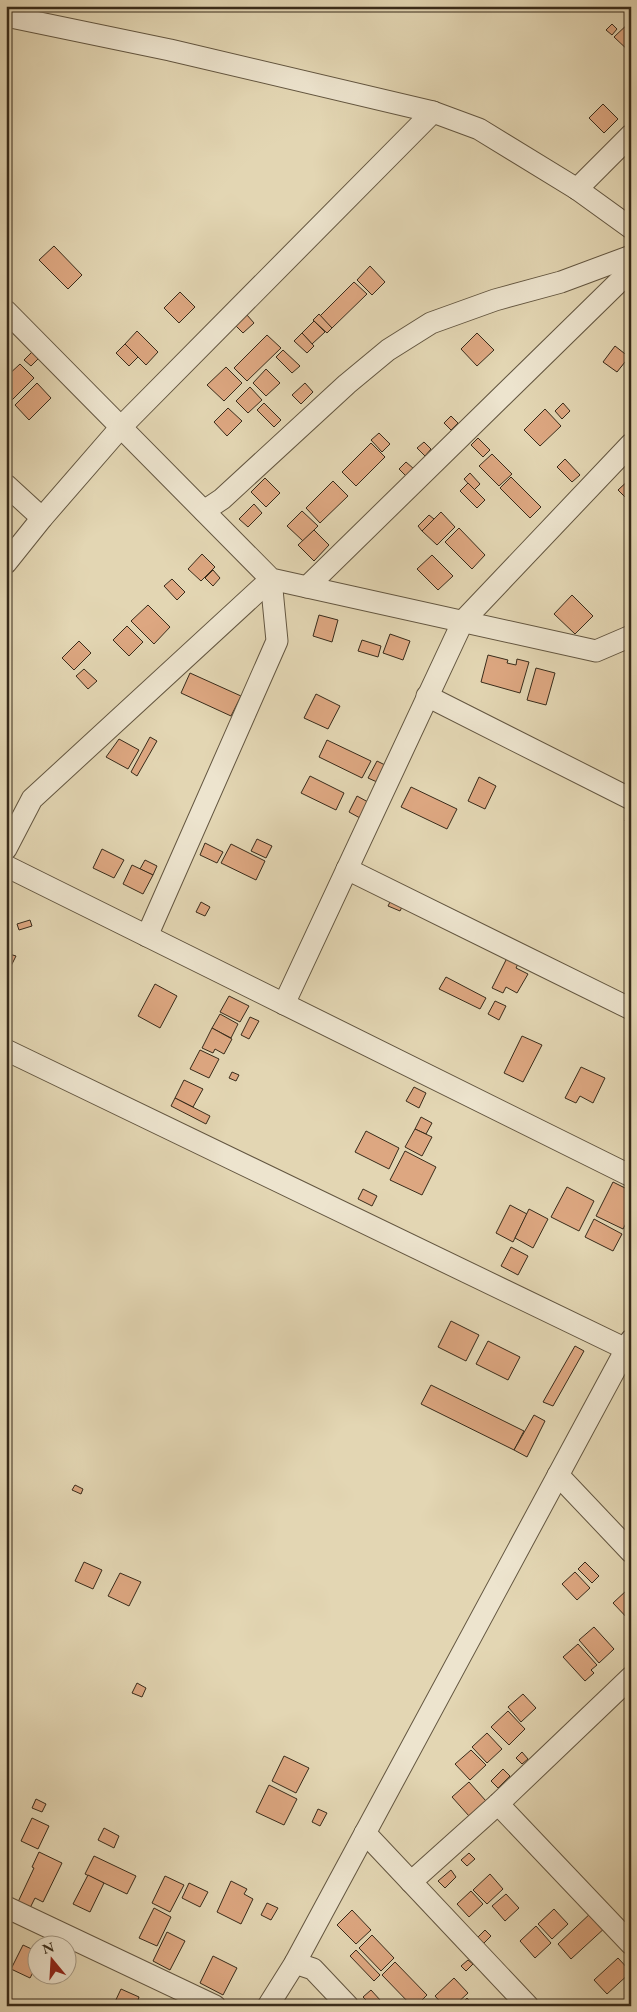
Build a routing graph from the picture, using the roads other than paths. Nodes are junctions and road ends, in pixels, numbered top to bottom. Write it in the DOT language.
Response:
graph roads {
  1 [pos="6,16"];
  2 [pos="433,112"];
  3 [pos="631,135"];
  4 [pos="577,189"];
  5 [pos="631,228"];
  6 [pos="631,256"];
  7 [pos="631,270"];
  8 [pos="6,311"];
  9 [pos="121,427"];
  10 [pos="631,444"];
  11 [pos="6,485"];
  12 [pos="204,511"];
  13 [pos="42,518"];
  14 [pos="6,563"];
  15 [pos="271,579"];
  16 [pos="307,587"];
  17 [pos="463,621"];
  18 [pos="631,636"];
  19 [pos="426,696"];
  20 [pos="631,799"];
  21 [pos="6,849"];
  22 [pos="6,866"];
  23 [pos="347,869"];
  24 [pos="147,936"];
  25 [pos="284,1004"];
  26 [pos="631,1009"];
  27 [pos="6,1050"];
  28 [pos="631,1176"];
  29 [pos="626,1358"];
  30 [pos="558,1475"];
  31 [pos="631,1552"];
  32 [pos="631,1677"];
  33 [pos="498,1804"];
  34 [pos="365,1833"];
  35 [pos="411,1882"];
  36 [pos="6,1907"];
  37 [pos="631,1944"];
  38 [pos="295,1963"];
  39 [pos="215,2006"];
  40 [pos="268,2006"];
  41 [pos="348,2006"];
  42 [pos="528,2006"];
  1 -- 2 [label="street"];
  2 -- 4 [label="street"];
  2 -- 9 [label="street"];
  3 -- 4 [label="street"];
  4 -- 5 [label="street"];
  6 -- 12 [label="street"];
  7 -- 16 [label="street"];
  8 -- 9 [label="street"];
  9 -- 12 [label="street"];
  9 -- 13 [label="street"];
  10 -- 17 [label="street"];
  11 -- 13 [label="street"];
  12 -- 15 [label="street"];
  13 -- 14 [label="street"];
  15 -- 16 [label="street"];
  15 -- 21 [label="street"];
  15 -- 24 [label="street"];
  16 -- 17 [label="street"];
  17 -- 18 [label="street"];
  17 -- 19 [label="street"];
  19 -- 20 [label="street"];
  19 -- 23 [label="street"];
  22 -- 24 [label="street"];
  23 -- 25 [label="street"];
  23 -- 26 [label="street"];
  24 -- 25 [label="street"];
  25 -- 28 [label="street"];
  27 -- 29 [label="street"];
  29 -- 30 [label="street"];
  30 -- 31 [label="street"];
  30 -- 34 [label="street"];
  32 -- 33 [label="street"];
  33 -- 35 [label="street"];
  33 -- 37 [label="street"];
  34 -- 35 [label="street"];
  34 -- 38 [label="street"];
  35 -- 42 [label="street"];
  36 -- 39 [label="street"];
  38 -- 40 [label="street"];
  38 -- 41 [label="street"];
}
